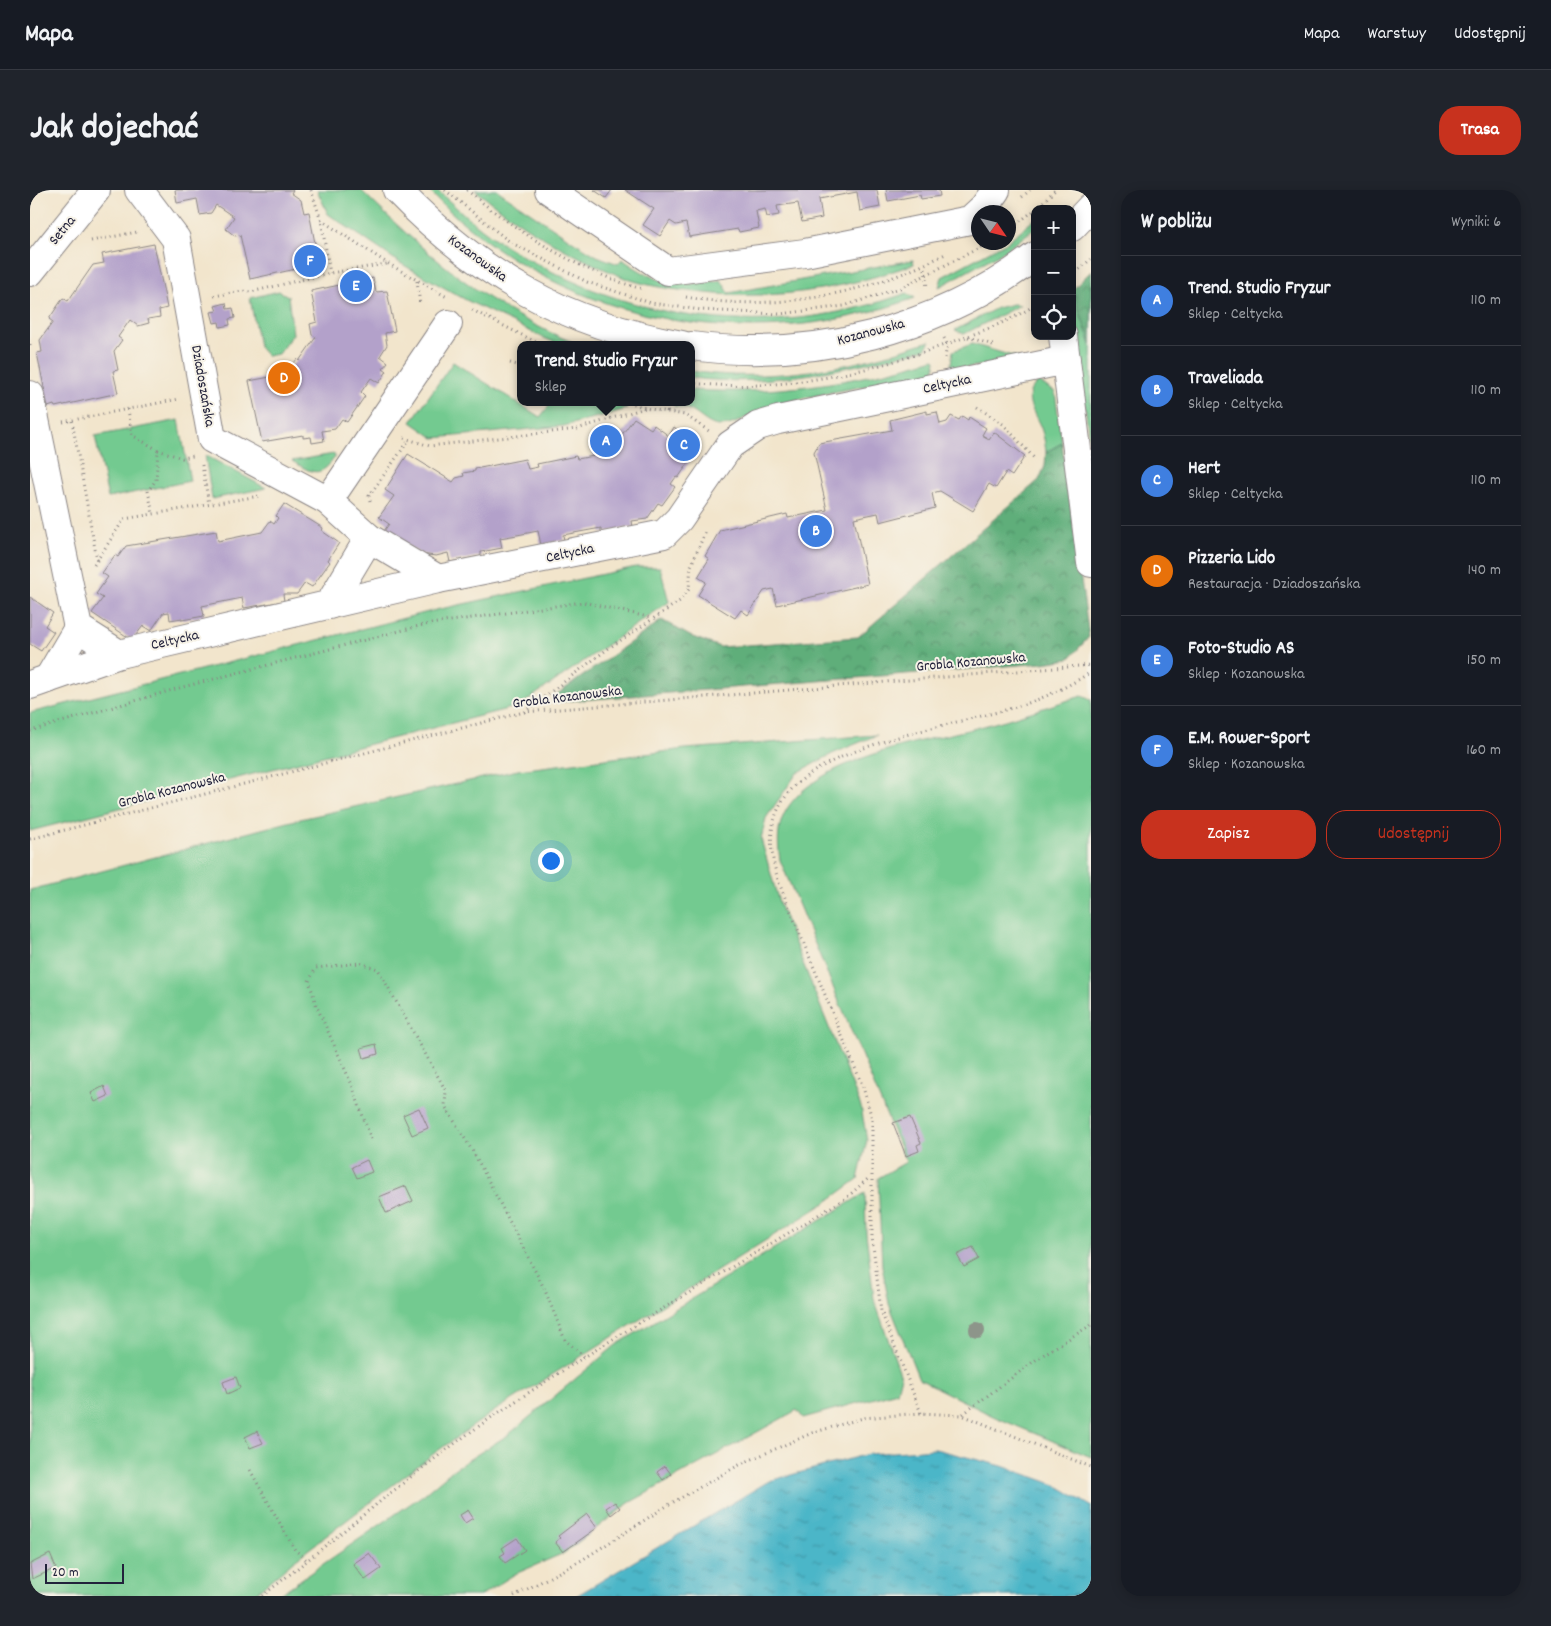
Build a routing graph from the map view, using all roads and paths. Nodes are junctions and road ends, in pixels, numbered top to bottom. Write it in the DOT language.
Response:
graph roads {
  1 [pos="96,190"];
  2 [pos="138,190"];
  3 [pos="311,190"];
  4 [pos="397,190"];
  5 [pos="549,190"];
  6 [pos="996,190"];
  7 [pos="1056,190"];
  8 [pos="1039,205"];
  9 [pos="1091,207"];
  10 [pos="1031,212"];
  11 [pos="321,220"];
  12 [pos="1076,222"];
  13 [pos="1016,224"];
  14 [pos="142,231"];
  15 [pos="84,242"];
  16 [pos="975,250"];
  17 [pos="1091,259"];
  18 [pos="1031,261"];
  19 [pos="388,264"];
  20 [pos="925,269"];
  21 [pos="30,272"];
  22 [pos="1076,272"];
  23 [pos="330,273"];
  24 [pos="926,275"];
  25 [pos="416,280"];
  26 [pos="928,294"];
  27 [pos="187,300"];
  28 [pos="420,305"];
  29 [pos="455,310"];
  30 [pos="942,333"];
  31 [pos="532,341"];
  32 [pos="665,341"];
  33 [pos="30,344"];
  34 [pos="695,346"];
  35 [pos="1065,348"];
  36 [pos="30,349"];
  37 [pos="945,356"];
  38 [pos="510,363"];
  39 [pos="517,365"];
  40 [pos="204,394"];
  41 [pos="30,395"];
  42 [pos="640,406"];
  43 [pos="668,406"];
  44 [pos="974,406"];
  45 [pos="646,408"];
  46 [pos="128,409"];
  47 [pos="667,412"];
  48 [pos="72,420"];
  49 [pos="36,428"];
  50 [pos="377,429"];
  51 [pos="409,440"];
  52 [pos="730,445"];
  53 [pos="158,450"];
  54 [pos="1034,458"];
  55 [pos="268,496"];
  56 [pos="328,502"];
  57 [pos="209,504"];
  58 [pos="153,514"];
  59 [pos="709,524"];
  60 [pos="369,538"];
  61 [pos="97,560"];
  62 [pos="1091,564"];
  63 [pos="438,579"];
  64 [pos="71,598"];
  65 [pos="329,605"];
  66 [pos="652,618"];
  67 [pos="78,628"];
  68 [pos="119,654"];
  69 [pos="1091,665"];
  70 [pos="1091,672"];
  71 [pos="39,682"];
  72 [pos="524,712"];
  73 [pos="30,731"];
  74 [pos="30,839"];
  75 [pos="371,1139"];
  76 [pos="870,1177"];
  77 [pos="1091,1325"];
  78 [pos="585,1358"];
  79 [pos="920,1414"];
  80 [pos="962,1415"];
  81 [pos="1091,1467"];
  82 [pos="250,1470"];
  83 [pos="308,1561"];
  84 [pos="262,1596"];
  85 [pos="514,1596"];
  1 -- 21 [label="street, Setna"];
  2 -- 27 [label="street, Dziadoszańska"];
  3 -- 11 [label="path"];
  4 -- 32 [label="street, Kozanowska"];
  5 -- 6 [label="street"];
  7 -- 8 [label="path"];
  9 -- 12 [label="street"];
  10 -- 13 [label="path"];
  11 -- 19 [label="path"];
  11 -- 23 [label="path"];
  14 -- 15 [label="path"];
  16 -- 24 [label="path"];
  17 -- 22 [label="path"];
  18 -- 34 [label="street, Kozanowska"];
  19 -- 23 [label="path"];
  19 -- 25 [label="path"];
  20 -- 24 [label="path"];
  23 -- 27 [label="path"];
  24 -- 26 [label="path"];
  25 -- 28 [label="path"];
  25 -- 29 [label="path"];
  27 -- 40 [label="street, Dziadoszańska"];
  29 -- 31 [label="path"];
  29 -- 50 [label="street"];
  30 -- 37 [label="path"];
  33 -- 36 [label="path"];
  35 -- 52 [label="street, Celtycka"];
  35 -- 62 [label="street"];
  38 -- 39 [label="path"];
  40 -- 46 [label="path"];
  40 -- 56 [label="street, Dziadoszańska"];
  41 -- 49 [label="street"];
  42 -- 45 [label="path"];
  43 -- 47 [label="path"];
  44 -- 54 [label="path"];
  45 -- 47 [label="path"];
  45 -- 51 [label="path"];
  46 -- 48 [label="path"];
  46 -- 53 [label="path"];
  47 -- 52 [label="path"];
  48 -- 49 [label="path"];
  48 -- 61 [label="path"];
  49 -- 64 [label="street"];
  50 -- 51 [label="path"];
  50 -- 56 [label="street"];
  51 -- 60 [label="path"];
  52 -- 63 [label="street, Celtycka"];
  53 -- 57 [label="path"];
  53 -- 58 [label="path"];
  55 -- 57 [label="path"];
  56 -- 60 [label="street, Dziadoszańska"];
  57 -- 58 [label="path"];
  58 -- 61 [label="path"];
  59 -- 66 [label="path"];
  60 -- 63 [label="street, Dziadoszańska"];
  60 -- 65 [label="street"];
  61 -- 64 [label="path"];
  63 -- 65 [label="street, Celtycka"];
  64 -- 67 [label="street"];
  65 -- 68 [label="street, Celtycka"];
  66 -- 72 [label="path"];
  66 -- 73 [label="path"];
  67 -- 68 [label="street"];
  67 -- 71 [label="street"];
  68 -- 71 [label="street, Celtycka"];
  69 -- 72 [label="path, Grobla Kozanowska"];
  70 -- 76 [label="path"];
  72 -- 74 [label="path, Grobla Kozanowska"];
  75 -- 78 [label="path"];
  76 -- 78 [label="path"];
  76 -- 79 [label="path"];
  77 -- 80 [label="path"];
  78 -- 83 [label="path"];
  79 -- 80 [label="path"];
  79 -- 85 [label="path"];
  80 -- 81 [label="path"];
  82 -- 83 [label="path"];
  83 -- 84 [label="path"];
}
